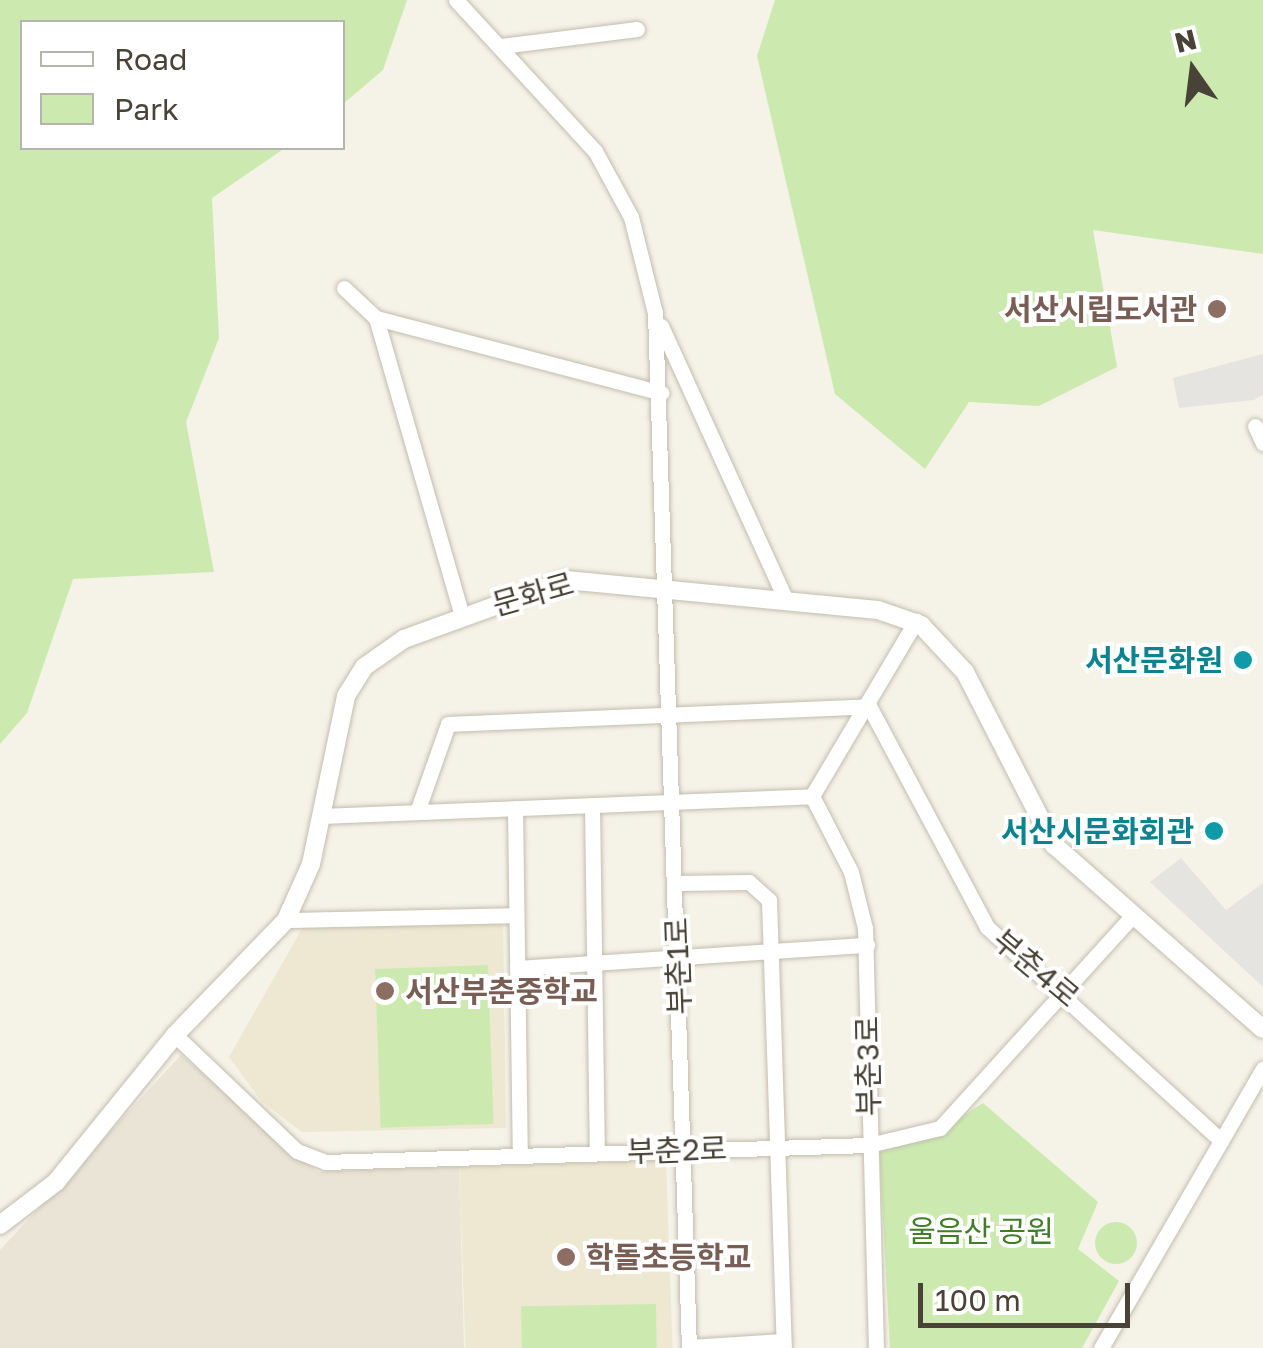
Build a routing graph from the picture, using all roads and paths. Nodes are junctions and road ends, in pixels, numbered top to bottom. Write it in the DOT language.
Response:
graph roads {
  1 [pos="456,0"];
  2 [pos="637,29"];
  3 [pos="501,46"];
  4 [pos="344,288"];
  5 [pos="655,314"];
  6 [pos="376,318"];
  7 [pos="661,394"];
  8 [pos="1256,426"];
  9 [pos="1263,444"];
  10 [pos="668,584"];
  11 [pos="785,598"];
  12 [pos="462,616"];
  13 [pos="916,622"];
  14 [pos="869,706"];
  15 [pos="671,714"];
  16 [pos="812,796"];
  17 [pos="674,802"];
  18 [pos="592,805"];
  19 [pos="515,808"];
  20 [pos="417,812"];
  21 [pos="322,816"];
  22 [pos="676,883"];
  23 [pos="516,915"];
  24 [pos="1132,916"];
  25 [pos="286,920"];
  26 [pos="867,946"];
  27 [pos="771,952"];
  28 [pos="678,958"];
  29 [pos="594,963"];
  30 [pos="517,968"];
  31 [pos="1070,994"];
  32 [pos="1263,1029"];
  33 [pos="176,1035"];
  34 [pos="1263,1069"];
  35 [pos="1221,1142"];
  36 [pos="870,1145"];
  37 [pos="777,1148"];
  38 [pos="684,1150"];
  39 [pos="597,1153"];
  40 [pos="520,1155"];
  41 [pos="0,1225"];
  42 [pos="783,1344"];
  43 [pos="690,1348"];
  44 [pos="876,1348"];
  45 [pos="1101,1348"];
  1 -- 3 [label="street"];
  2 -- 3 [label="street"];
  3 -- 5 [label="street"];
  4 -- 6 [label="street"];
  5 -- 7 [label="street, 부춘1로"];
  5 -- 11 [label="street"];
  6 -- 7 [label="street"];
  6 -- 12 [label="street"];
  7 -- 10 [label="street, 부춘1로"];
  8 -- 9 [label="street"];
  10 -- 11 [label="street, 문화로"];
  10 -- 12 [label="street, 문화로"];
  10 -- 15 [label="street, 부춘1로"];
  11 -- 13 [label="street, 문화로"];
  12 -- 21 [label="street, 문화로"];
  13 -- 14 [label="street"];
  13 -- 24 [label="street"];
  14 -- 15 [label="street"];
  14 -- 16 [label="street"];
  14 -- 31 [label="street, 부춘4로"];
  15 -- 17 [label="street, 부춘1로"];
  15 -- 20 [label="street"];
  16 -- 17 [label="street"];
  16 -- 26 [label="street, 부춘3로"];
  17 -- 18 [label="street"];
  17 -- 22 [label="street, 부춘1로"];
  18 -- 19 [label="street"];
  18 -- 29 [label="street"];
  19 -- 20 [label="street"];
  19 -- 23 [label="street"];
  20 -- 21 [label="street"];
  21 -- 25 [label="street, 문화로"];
  22 -- 27 [label="street"];
  22 -- 28 [label="street, 부춘1로"];
  23 -- 25 [label="street"];
  23 -- 30 [label="street"];
  24 -- 31 [label="street, 부춘2로"];
  24 -- 32 [label="street"];
  25 -- 33 [label="street, 문화로"];
  26 -- 27 [label="street"];
  26 -- 36 [label="street, 부춘3로"];
  27 -- 28 [label="street"];
  27 -- 37 [label="street"];
  28 -- 29 [label="street"];
  28 -- 38 [label="street, 부춘1로"];
  29 -- 30 [label="street"];
  29 -- 39 [label="street"];
  30 -- 40 [label="street"];
  31 -- 35 [label="street, 부춘4로"];
  31 -- 36 [label="street, 부춘2로"];
  33 -- 40 [label="street, 부춘2로"];
  33 -- 41 [label="street, 문화로"];
  34 -- 35 [label="street"];
  35 -- 45 [label="street"];
  36 -- 37 [label="street, 부춘2로"];
  36 -- 44 [label="street, 부춘3로"];
  37 -- 38 [label="street, 부춘2로"];
  37 -- 42 [label="street"];
  38 -- 39 [label="street, 부춘2로"];
  38 -- 43 [label="street, 부춘1로"];
  39 -- 40 [label="street, 부춘2로"];
  42 -- 43 [label="street"];
}
